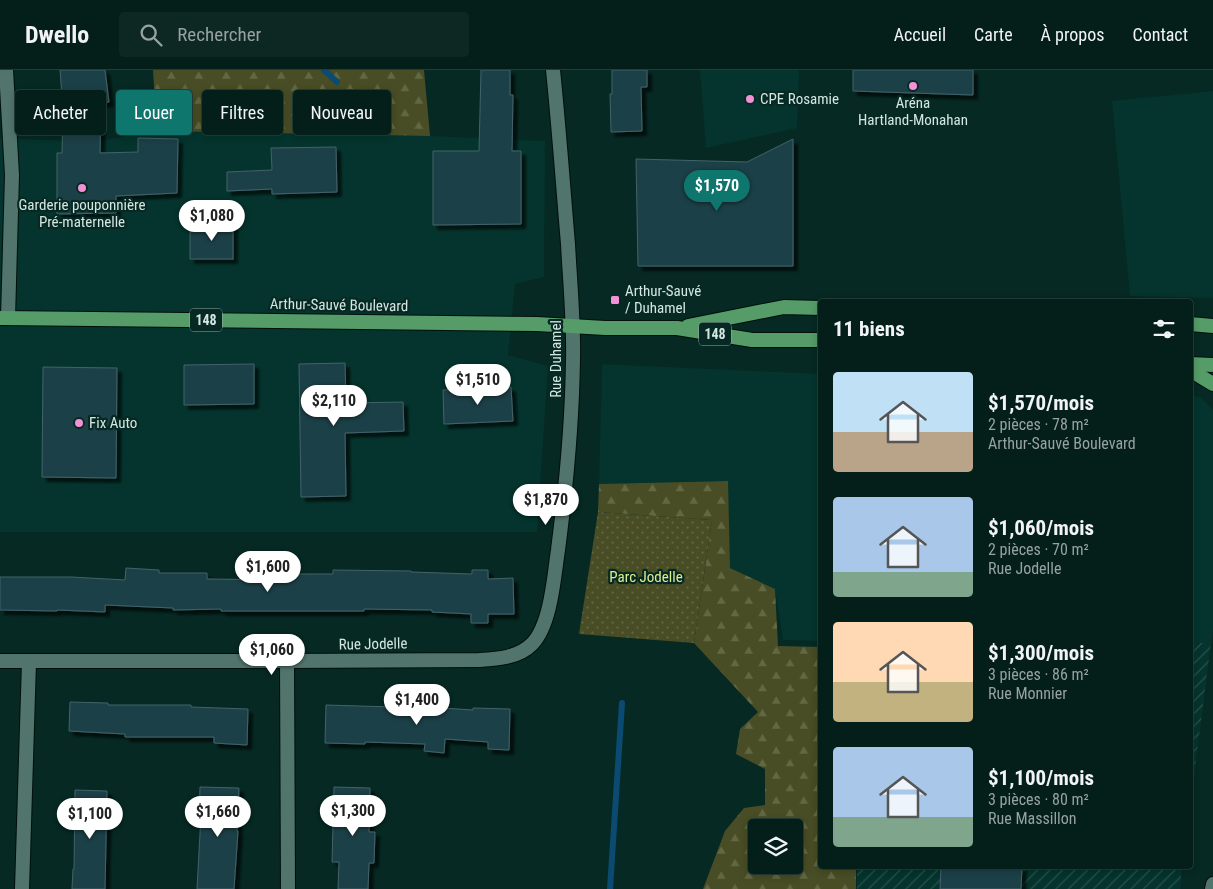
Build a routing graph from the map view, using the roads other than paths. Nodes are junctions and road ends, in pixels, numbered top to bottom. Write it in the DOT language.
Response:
graph roads {
  1 [pos="6,70"];
  2 [pos="554,70"];
  3 [pos="818,308"];
  4 [pos="4,318"];
  5 [pos="1193,324"];
  6 [pos="573,326"];
  7 [pos="1213,326"];
  8 [pos="677,328"];
  9 [pos="818,340"];
  10 [pos="1193,364"];
  11 [pos="1213,365"];
  12 [pos="1193,372"];
  13 [pos="1213,384"];
  14 [pos="532,644"];
  15 [pos="0,661"];
  16 [pos="287,661"];
  17 [pos="29,662"];
  18 [pos="1213,884"];
  19 [pos="22,889"];
  20 [pos="288,889"];
  21 [pos="1212,889"];
  1 -- 4 [label="street"];
  2 -- 6 [label="street, Rue Duhamel"];
  3 -- 8 [label="main road, Arthur-Sauvé Boulevard / 148"];
  4 -- 6 [label="main road, Arthur-Sauvé Boulevard / 148"];
  5 -- 7 [label="main road"];
  6 -- 8 [label="main road, Arthur-Sauvé Boulevard / 148"];
  6 -- 14 [label="street, Rue Duhamel"];
  8 -- 9 [label="main road, Arthur-Sauvé Boulevard / 148"];
  10 -- 11 [label="main road"];
  12 -- 13 [label="main road"];
  14 -- 16 [label="street, Rue Jodelle"];
  15 -- 17 [label="street, Rue Jodelle"];
  16 -- 17 [label="street, Rue Jodelle"];
  16 -- 20 [label="street"];
  17 -- 19 [label="street"];
  18 -- 21 [label="street"];
}
